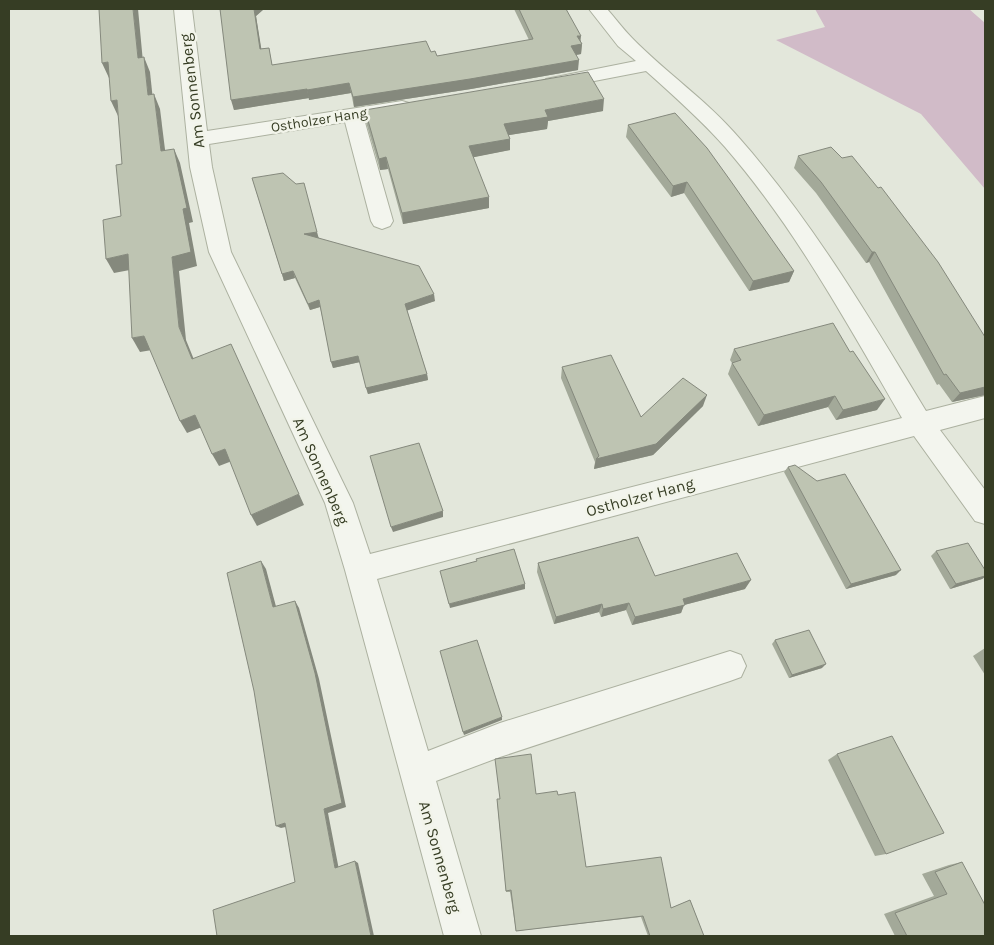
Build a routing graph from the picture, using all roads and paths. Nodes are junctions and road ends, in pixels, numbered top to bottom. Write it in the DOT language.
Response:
graph roads {
  1 [pos="183,9"];
  2 [pos="598,9"];
  3 [pos="647,64"];
  4 [pos="536,86"];
  5 [pos="417,105"];
  6 [pos="353,115"];
  7 [pos="198,140"];
  8 [pos="382,221"];
  9 [pos="985,407"];
  10 [pos="920,424"];
  11 [pos="985,512"];
  12 [pos="360,570"];
  13 [pos="730,666"];
  14 [pos="416,772"];
  15 [pos="462,936"];
  1 -- 7 [label="street, Am Sonnenberg"];
  2 -- 3 [label="street"];
  3 -- 4 [label="street"];
  3 -- 10 [label="street"];
  5 -- 6 [label="street, Ostholzer Hang"];
  6 -- 7 [label="street, Ostholzer Hang"];
  6 -- 8 [label="street"];
  7 -- 12 [label="street, Am Sonnenberg"];
  9 -- 10 [label="street, Ostholzer Hang"];
  10 -- 11 [label="street"];
  10 -- 12 [label="street, Ostholzer Hang"];
  12 -- 14 [label="street, Am Sonnenberg"];
  13 -- 14 [label="street"];
  14 -- 15 [label="street, Am Sonnenberg"];
}
